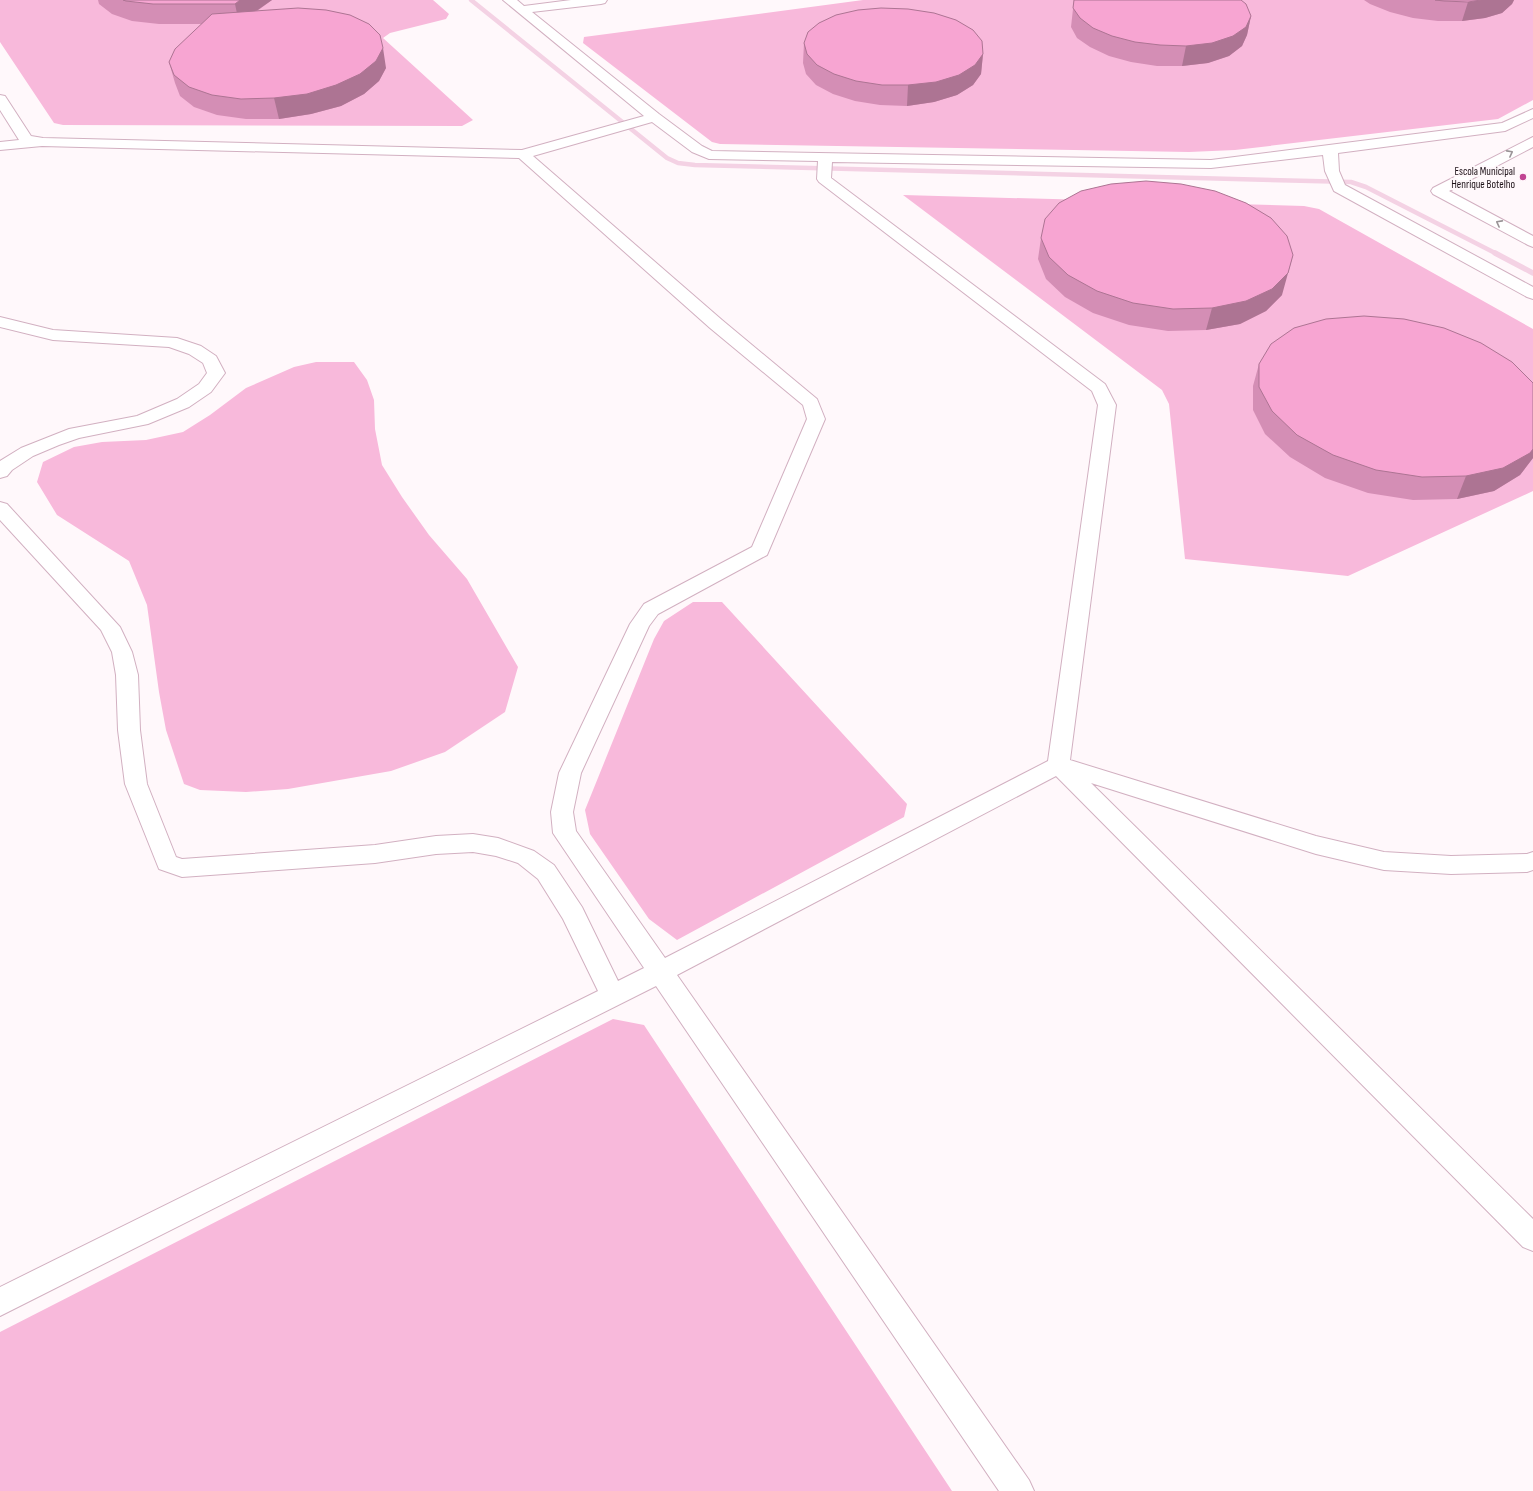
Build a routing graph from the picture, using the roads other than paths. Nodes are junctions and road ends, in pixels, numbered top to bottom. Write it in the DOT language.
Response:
graph roads {
  1 [pos="509,0"];
  2 [pos="601,0"];
  3 [pos="522,10"];
  4 [pos="0,100"];
  5 [pos="1533,113"];
  6 [pos="654,117"];
  7 [pos="1533,141"];
  8 [pos="43,142"];
  9 [pos="0,146"];
  10 [pos="1330,150"];
  11 [pos="523,154"];
  12 [pos="825,158"];
  13 [pos="1533,242"];
  14 [pos="1533,294"];
  15 [pos="0,322"];
  16 [pos="0,472"];
  17 [pos="0,508"];
  18 [pos="1058,765"];
  19 [pos="1533,861"];
  20 [pos="660,972"];
  21 [pos="613,996"];
  22 [pos="1533,1238"];
  23 [pos="0,1302"];
  24 [pos="1018,1491"];
  1 -- 3 [label="street"];
  2 -- 3 [label="street"];
  3 -- 6 [label="street"];
  4 -- 8 [label="street"];
  5 -- 10 [label="street"];
  6 -- 11 [label="street"];
  6 -- 12 [label="street"];
  13 -- 7 [label="street, one-way"];
  8 -- 9 [label="street"];
  8 -- 11 [label="street"];
  10 -- 12 [label="street"];
  10 -- 14 [label="street"];
  11 -- 20 [label="street"];
  12 -- 18 [label="street"];
  15 -- 16 [label="street"];
  17 -- 21 [label="street"];
  18 -- 19 [label="street"];
  18 -- 20 [label="street"];
  18 -- 22 [label="street"];
  20 -- 21 [label="street"];
  20 -- 24 [label="street"];
  21 -- 23 [label="street"];
}
